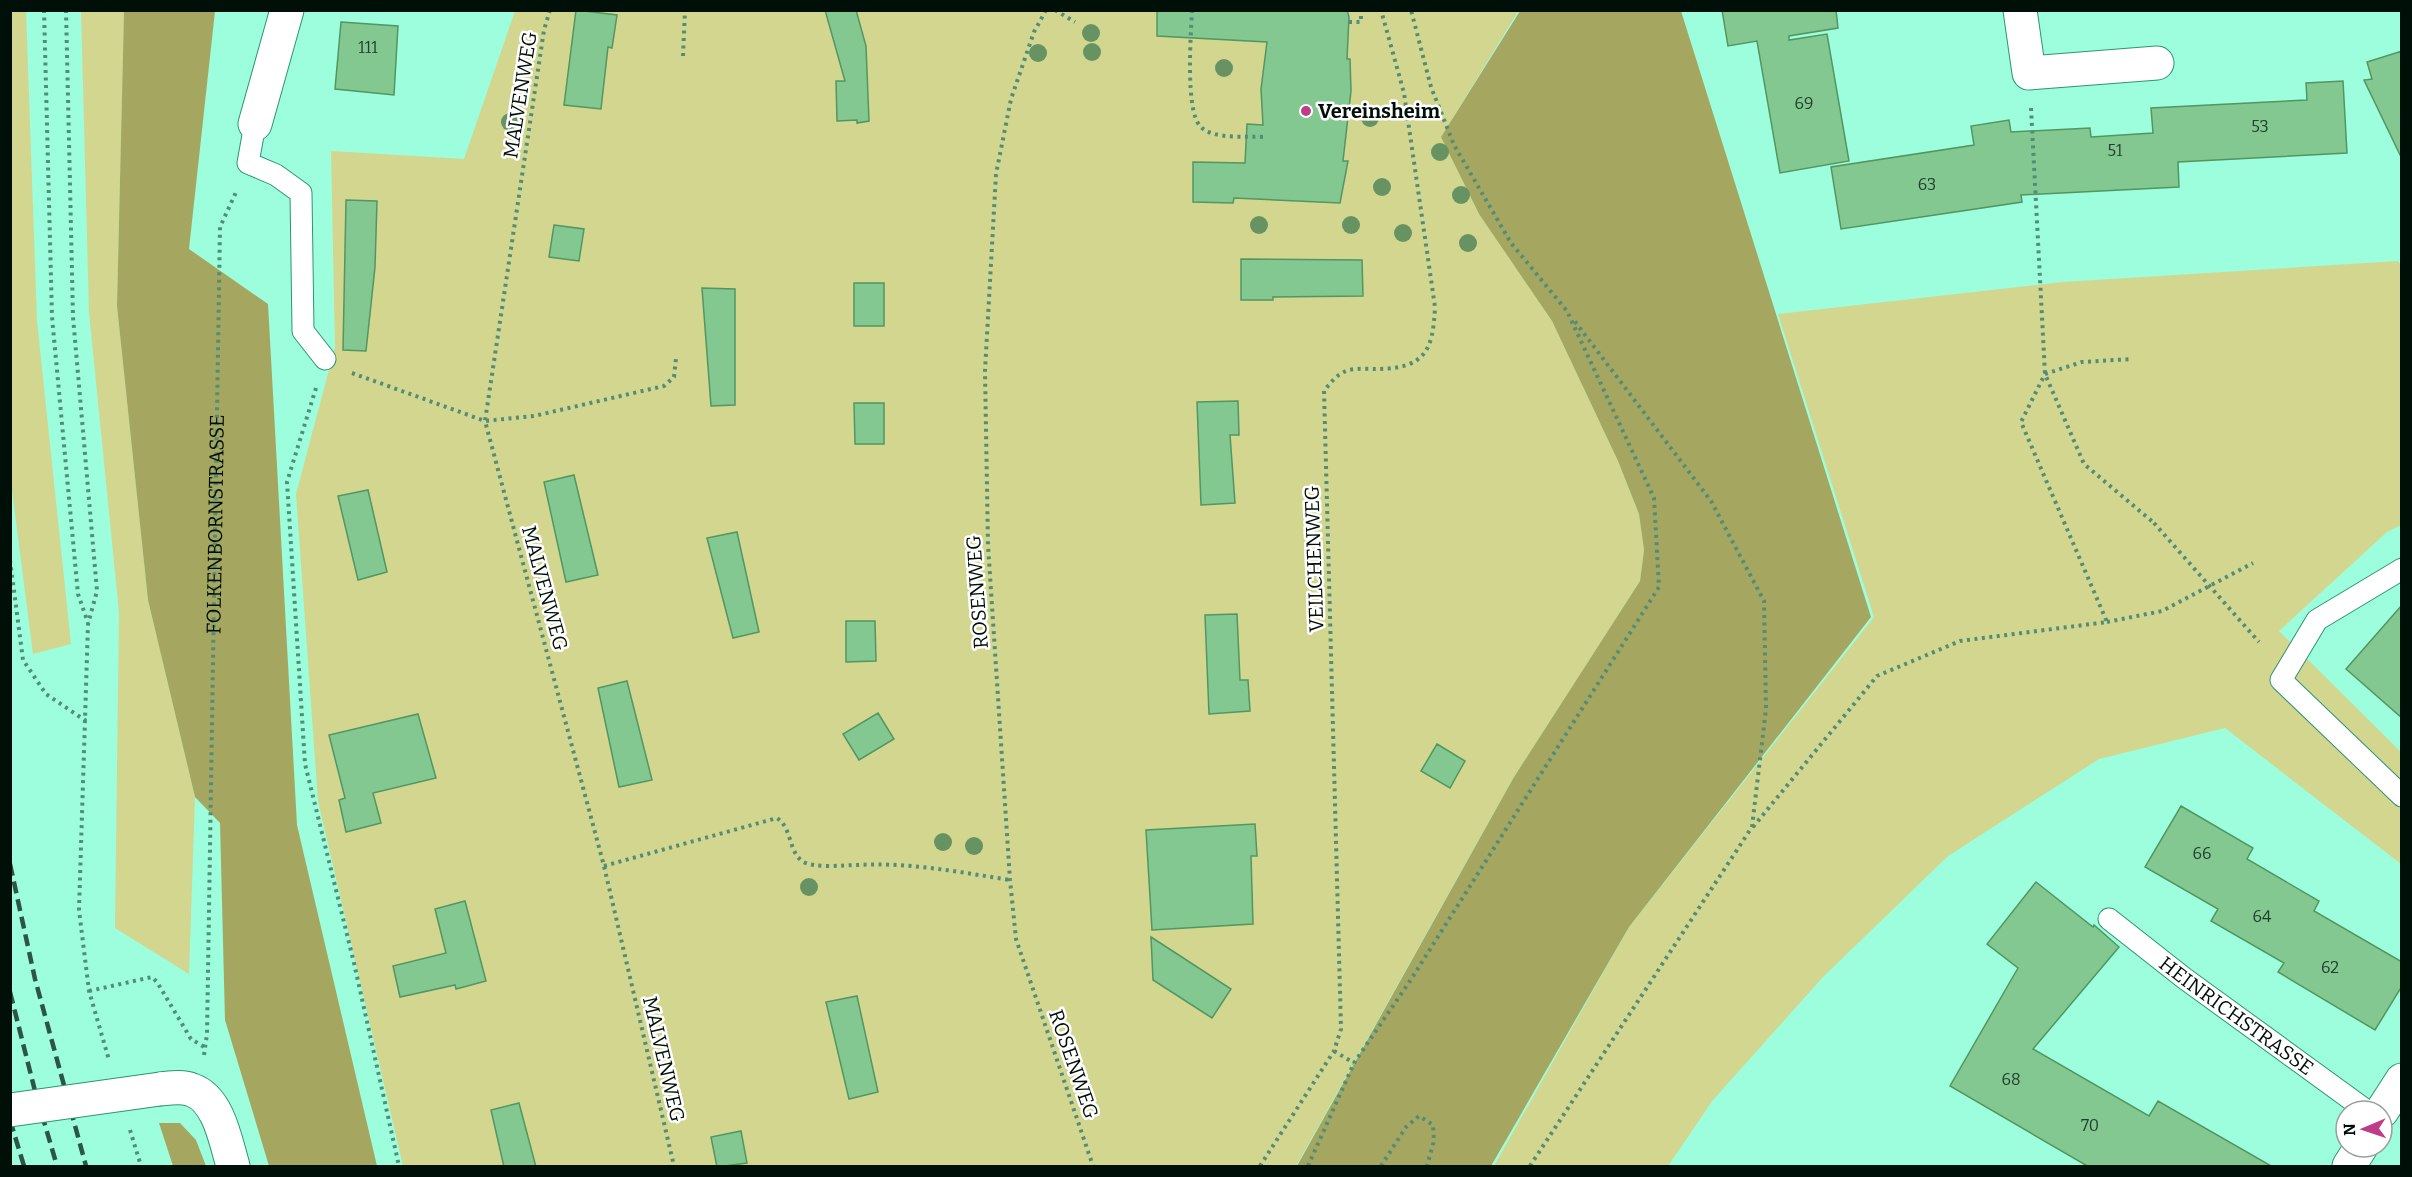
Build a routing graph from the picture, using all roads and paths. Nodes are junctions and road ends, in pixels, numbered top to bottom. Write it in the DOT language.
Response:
graph roads {
  1 [pos="44,10"];
  2 [pos="66,10"];
  3 [pos="287,10"];
  4 [pos="550,10"];
  5 [pos="685,10"];
  6 [pos="1046,10"];
  7 [pos="1055,10"];
  8 [pos="1192,10"];
  9 [pos="1361,10"];
  10 [pos="1381,10"];
  11 [pos="1412,10"];
  12 [pos="2020,10"];
  13 [pos="1075,22"];
  14 [pos="1349,22"];
  15 [pos="683,56"];
  16 [pos="2157,63"];
  17 [pos="2029,73"];
  18 [pos="255,124"];
  19 [pos="1264,136"];
  20 [pos="248,163"];
  21 [pos="1567,311"];
  22 [pos="676,358"];
  23 [pos="325,359"];
  24 [pos="2132,359"];
  25 [pos="2045,374"];
  26 [pos="485,421"];
  27 [pos="10,560"];
  28 [pos="2253,563"];
  29 [pos="2402,569"];
  30 [pos="2108,622"];
  31 [pos="88,624"];
  32 [pos="2259,642"];
  33 [pos="86,720"];
  34 [pos="2402,796"];
  35 [pos="1752,827"];
  36 [pos="604,866"];
  37 [pos="1010,880"];
  38 [pos="2109,919"];
  39 [pos="89,991"];
  40 [pos="1334,1051"];
  41 [pos="1354,1063"];
  42 [pos="112,1070"];
  43 [pos="2402,1080"];
  44 [pos="2350,1099"];
  45 [pos="2390,1099"];
  46 [pos="10,1110"];
  47 [pos="129,1127"];
  48 [pos="141,1167"];
  49 [pos="233,1167"];
  50 [pos="399,1167"];
  51 [pos="674,1167"];
  52 [pos="1093,1167"];
  53 [pos="1260,1167"];
  54 [pos="1308,1167"];
  55 [pos="1381,1167"];
  56 [pos="1427,1167"];
  57 [pos="1530,1167"];
  1 -- 31 [label="path"];
  2 -- 31 [label="path"];
  3 -- 18 [label="street"];
  4 -- 26 [label="path, MALVENWEG"];
  5 -- 15 [label="path"];
  6 -- 37 [label="path, ROSENWEG"];
  7 -- 13 [label="path"];
  8 -- 19 [label="path"];
  9 -- 14 [label="path"];
  10 -- 40 [label="path, VEILCHENWEG"];
  11 -- 21 [label="path"];
  12 -- 17 [label="street"];
  16 -- 17 [label="street"];
  17 -- 25 [label="path"];
  18 -- 20 [label="lane"];
  20 -- 23 [label="lane"];
  20 -- 39 [label="path, FOLKENBORNSTRASSE"];
  21 -- 35 [label="path"];
  21 -- 41 [label="path"];
  22 -- 26 [label="path"];
  23 -- 26 [label="path"];
  23 -- 50 [label="path"];
  24 -- 25 [label="path"];
  25 -- 30 [label="path"];
  25 -- 32 [label="path, bridge"];
  26 -- 36 [label="path, MALVENWEG"];
  27 -- 33 [label="path"];
  28 -- 30 [label="path"];
  29 -- 34 [label="lane"];
  30 -- 35 [label="path"];
  31 -- 33 [label="path"];
  33 -- 39 [label="path"];
  35 -- 57 [label="path"];
  36 -- 37 [label="path"];
  36 -- 51 [label="path, MALVENWEG"];
  37 -- 52 [label="path, ROSENWEG"];
  38 -- 44 [label="lane, HEINRICHSTRASSE"];
  39 -- 42 [label="path"];
  40 -- 41 [label="path"];
  40 -- 53 [label="path, VEILCHENWEG"];
  41 -- 54 [label="path"];
  43 -- 45 [label="street"];
  46 -- 49 [label="street, bridge"];
  47 -- 48 [label="path"];
  55 -- 56 [label="path"];
}
